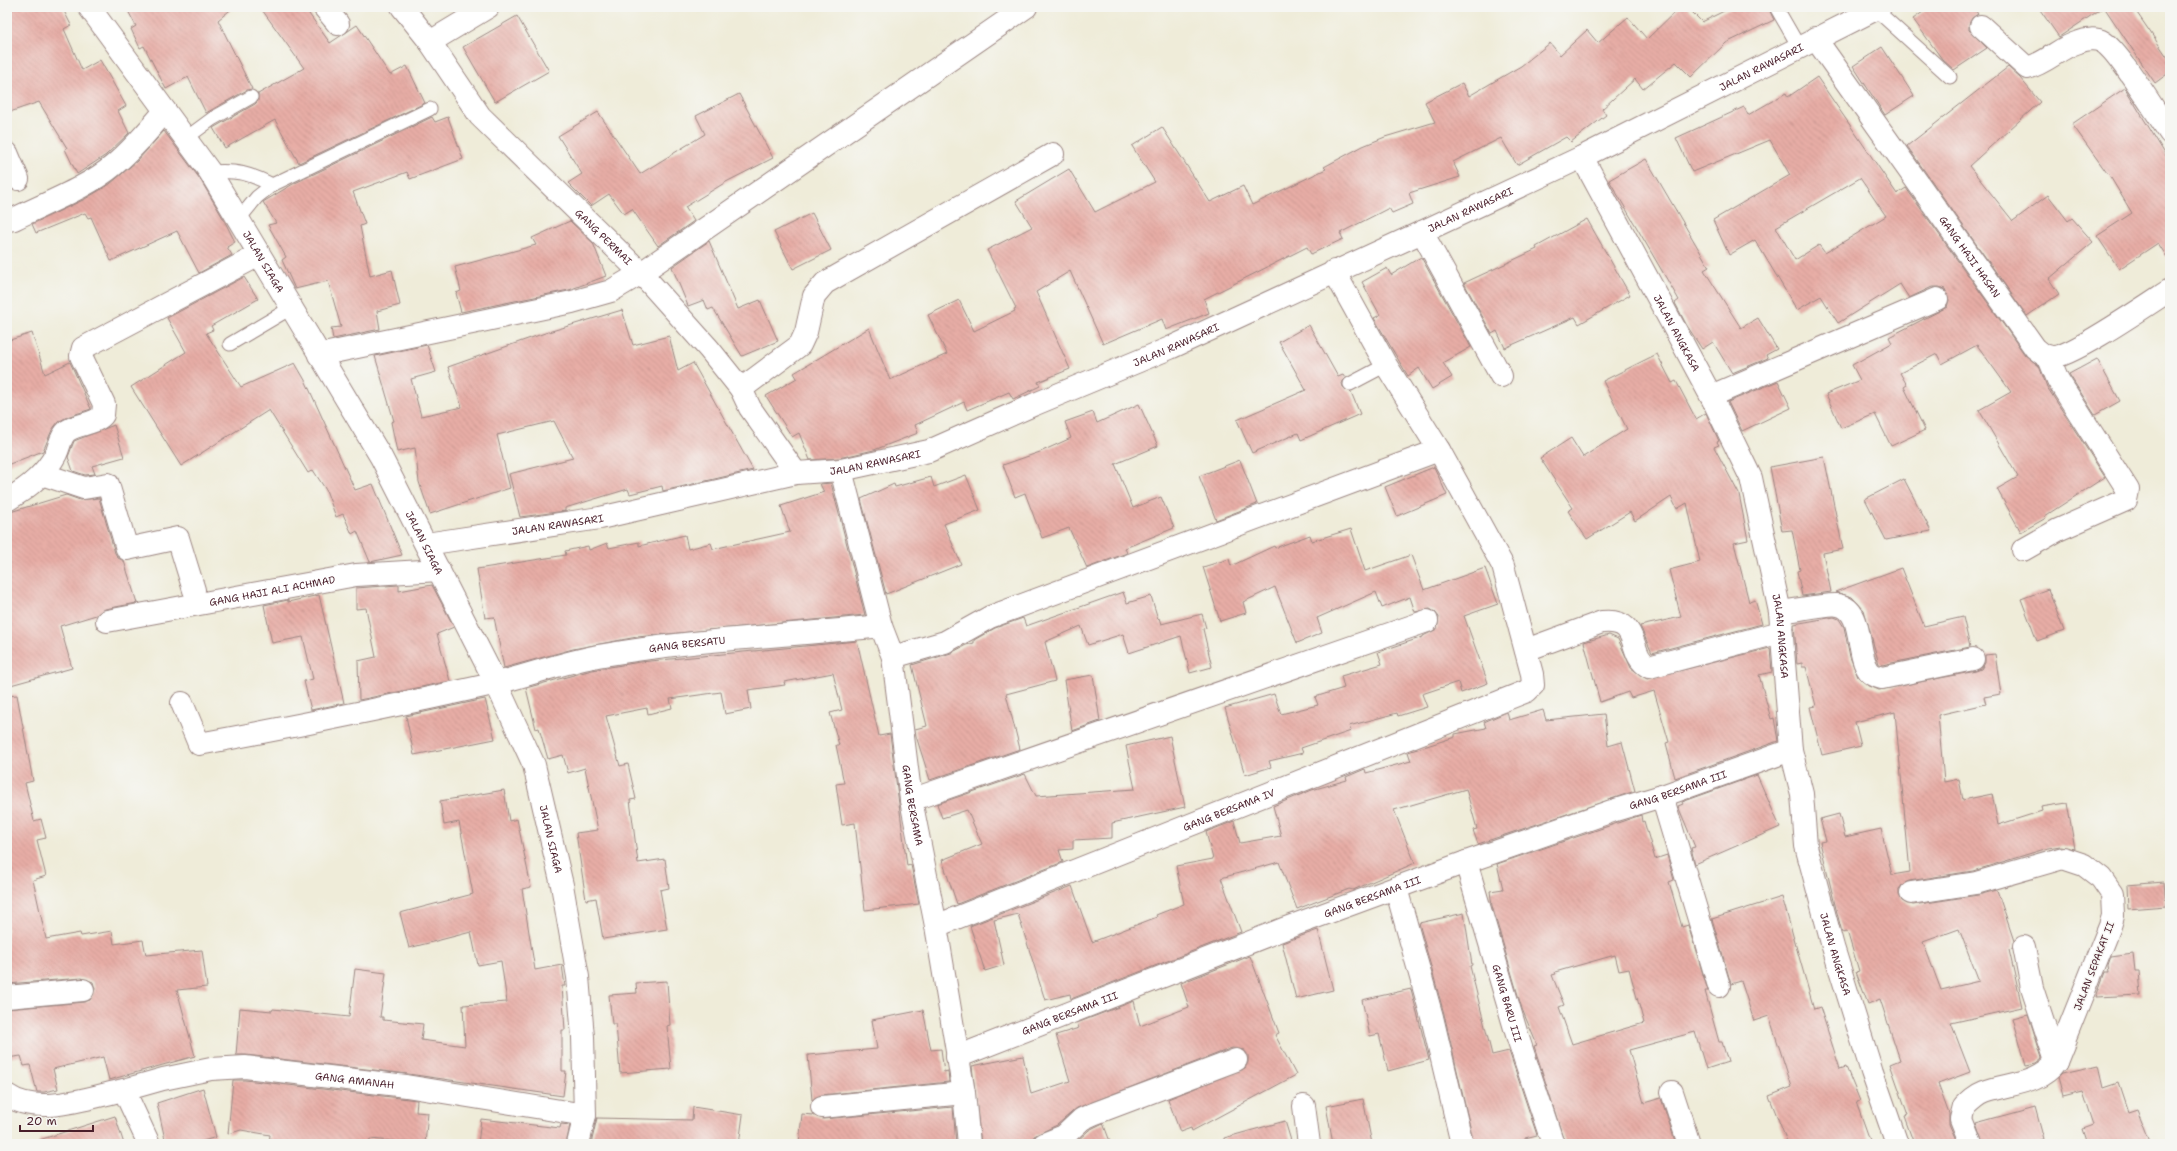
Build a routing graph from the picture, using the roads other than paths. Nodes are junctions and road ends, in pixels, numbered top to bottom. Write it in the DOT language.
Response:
graph roads {
  1 [pos="89,7"];
  2 [pos="324,7"];
  3 [pos="402,7"];
  4 [pos="488,7"];
  5 [pos="1026,7"];
  6 [pos="1776,7"];
  7 [pos="1878,8"];
  8 [pos="338,24"];
  9 [pos="1981,26"];
  10 [pos="430,42"];
  11 [pos="1807,43"];
  12 [pos="1950,77"];
  13 [pos="251,97"];
  14 [pos="430,109"];
  15 [pos="165,111"];
  16 [pos="2170,133"];
  17 [pos="185,139"];
  18 [pos="7,153"];
  19 [pos="1054,154"];
  20 [pos="1582,157"];
  21 [pos="210,172"];
  22 [pos="18,179"];
  23 [pos="272,185"];
  24 [pos="240,219"];
  25 [pos="7,220"];
  26 [pos="1422,232"];
  27 [pos="259,255"];
  28 [pos="1334,272"];
  29 [pos="641,273"];
  30 [pos="2170,290"];
  31 [pos="1937,299"];
  32 [pos="291,308"];
  33 [pos="230,344"];
  34 [pos="319,355"];
  35 [pos="2048,356"];
  36 [pos="1386,365"];
  37 [pos="1501,376"];
  38 [pos="1350,384"];
  39 [pos="741,389"];
  40 [pos="1711,396"];
  41 [pos="1439,450"];
  42 [pos="841,470"];
  43 [pos="796,473"];
  44 [pos="42,474"];
  45 [pos="7,500"];
  46 [pos="426,544"];
  47 [pos="2023,550"];
  48 [pos="439,570"];
  49 [pos="194,590"];
  50 [pos="107,621"];
  51 [pos="1427,621"];
  52 [pos="1780,622"];
  53 [pos="881,626"];
  54 [pos="1526,650"];
  55 [pos="893,657"];
  56 [pos="1973,659"];
  57 [pos="496,683"];
  58 [pos="182,703"];
  59 [pos="1791,750"];
  60 [pos="1662,796"];
  61 [pos="911,800"];
  62 [pos="1466,862"];
  63 [pos="1396,888"];
  64 [pos="1911,893"];
  65 [pos="936,926"];
  66 [pos="2024,947"];
  67 [pos="1719,986"];
  68 [pos="83,990"];
  69 [pos="7,997"];
  70 [pos="957,1057"];
  71 [pos="1236,1060"];
  72 [pos="2056,1061"];
  73 [pos="124,1090"];
  74 [pos="1672,1092"];
  75 [pos="964,1093"];
  76 [pos="7,1095"];
  77 [pos="1304,1106"];
  78 [pos="822,1107"];
  79 [pos="585,1115"];
  80 [pos="149,1144"];
  81 [pos="578,1144"];
  82 [pos="969,1144"];
  83 [pos="1044,1144"];
  84 [pos="1310,1144"];
  85 [pos="1462,1144"];
  86 [pos="1552,1144"];
  87 [pos="1689,1144"];
  88 [pos="1897,1144"];
  89 [pos="1971,1144"];
  1 -- 15 [label="street, JALAN SIAGA"];
  2 -- 8 [label="street"];
  3 -- 10 [label="street, GANG PERMAI"];
  4 -- 10 [label="street"];
  5 -- 29 [label="street"];
  6 -- 11 [label="lane"];
  7 -- 11 [label="street, JALAN RAWASARI"];
  7 -- 12 [label="lane"];
  9 -- 16 [label="street"];
  10 -- 29 [label="street, GANG PERMAI"];
  11 -- 20 [label="street, JALAN RAWASARI"];
  11 -- 35 [label="street, GANG HAJI HASAN"];
  13 -- 17 [label="lane"];
  14 -- 23 [label="lane"];
  15 -- 17 [label="street, JALAN SIAGA"];
  15 -- 25 [label="street"];
  17 -- 21 [label="street, JALAN SIAGA"];
  18 -- 22 [label="street"];
  19 -- 39 [label="street"];
  20 -- 26 [label="street, JALAN RAWASARI"];
  20 -- 40 [label="street, JALAN ANGKASA"];
  21 -- 23 [label="lane"];
  21 -- 24 [label="street, JALAN SIAGA"];
  23 -- 24 [label="lane"];
  24 -- 27 [label="street, JALAN SIAGA"];
  26 -- 28 [label="street, JALAN RAWASARI"];
  26 -- 37 [label="street"];
  27 -- 32 [label="street, JALAN SIAGA"];
  27 -- 44 [label="street"];
  28 -- 36 [label="street"];
  28 -- 42 [label="street, JALAN RAWASARI"];
  29 -- 34 [label="street"];
  29 -- 39 [label="street, GANG PERMAI"];
  30 -- 35 [label="street"];
  31 -- 40 [label="street"];
  32 -- 33 [label="lane"];
  32 -- 34 [label="street, JALAN SIAGA"];
  34 -- 46 [label="street, JALAN SIAGA"];
  35 -- 47 [label="street"];
  36 -- 38 [label="lane"];
  36 -- 41 [label="street"];
  39 -- 43 [label="street, GANG PERMAI"];
  40 -- 52 [label="street, JALAN ANGKASA"];
  41 -- 54 [label="street"];
  41 -- 55 [label="street"];
  42 -- 43 [label="street, JALAN RAWASARI"];
  42 -- 53 [label="street, GANG BERSAMA"];
  43 -- 46 [label="street, JALAN RAWASARI"];
  44 -- 45 [label="street"];
  44 -- 49 [label="street"];
  46 -- 48 [label="street, JALAN SIAGA"];
  48 -- 50 [label="street, GANG HAJI ALI ACHMAD"];
  48 -- 57 [label="street, JALAN SIAGA"];
  51 -- 61 [label="street"];
  52 -- 54 [label="street"];
  52 -- 56 [label="street"];
  52 -- 59 [label="street, JALAN ANGKASA"];
  53 -- 55 [label="street, GANG BERSAMA"];
  53 -- 57 [label="street, GANG BERSATU"];
  54 -- 65 [label="street, GANG BERSAMA IV"];
  55 -- 61 [label="street, GANG BERSAMA"];
  57 -- 58 [label="street, GANG BERSATU"];
  57 -- 79 [label="street, JALAN SIAGA"];
  59 -- 60 [label="street, GANG BERSAMA III"];
  59 -- 88 [label="street, JALAN ANGKASA"];
  60 -- 62 [label="street, GANG BERSAMA III"];
  60 -- 67 [label="street"];
  61 -- 65 [label="street, GANG BERSAMA"];
  62 -- 63 [label="street, GANG BERSAMA III"];
  62 -- 86 [label="street, GANG BARU III"];
  63 -- 70 [label="street, GANG BERSAMA III"];
  63 -- 85 [label="street"];
  64 -- 72 [label="street, JALAN SEPAKAT II"];
  65 -- 70 [label="street, GANG BERSAMA"];
  66 -- 72 [label="street"];
  68 -- 69 [label="street"];
  70 -- 75 [label="street, GANG BERSAMA"];
  71 -- 83 [label="street"];
  72 -- 89 [label="street, JALAN SEPAKAT II"];
  73 -- 76 [label="street, GANG AMANAH"];
  73 -- 79 [label="street, GANG AMANAH"];
  73 -- 80 [label="street"];
  74 -- 87 [label="street"];
  75 -- 78 [label="street"];
  75 -- 82 [label="street, GANG BERSAMA"];
  77 -- 84 [label="street"];
  79 -- 81 [label="street, JALAN SIAGA"];
}
